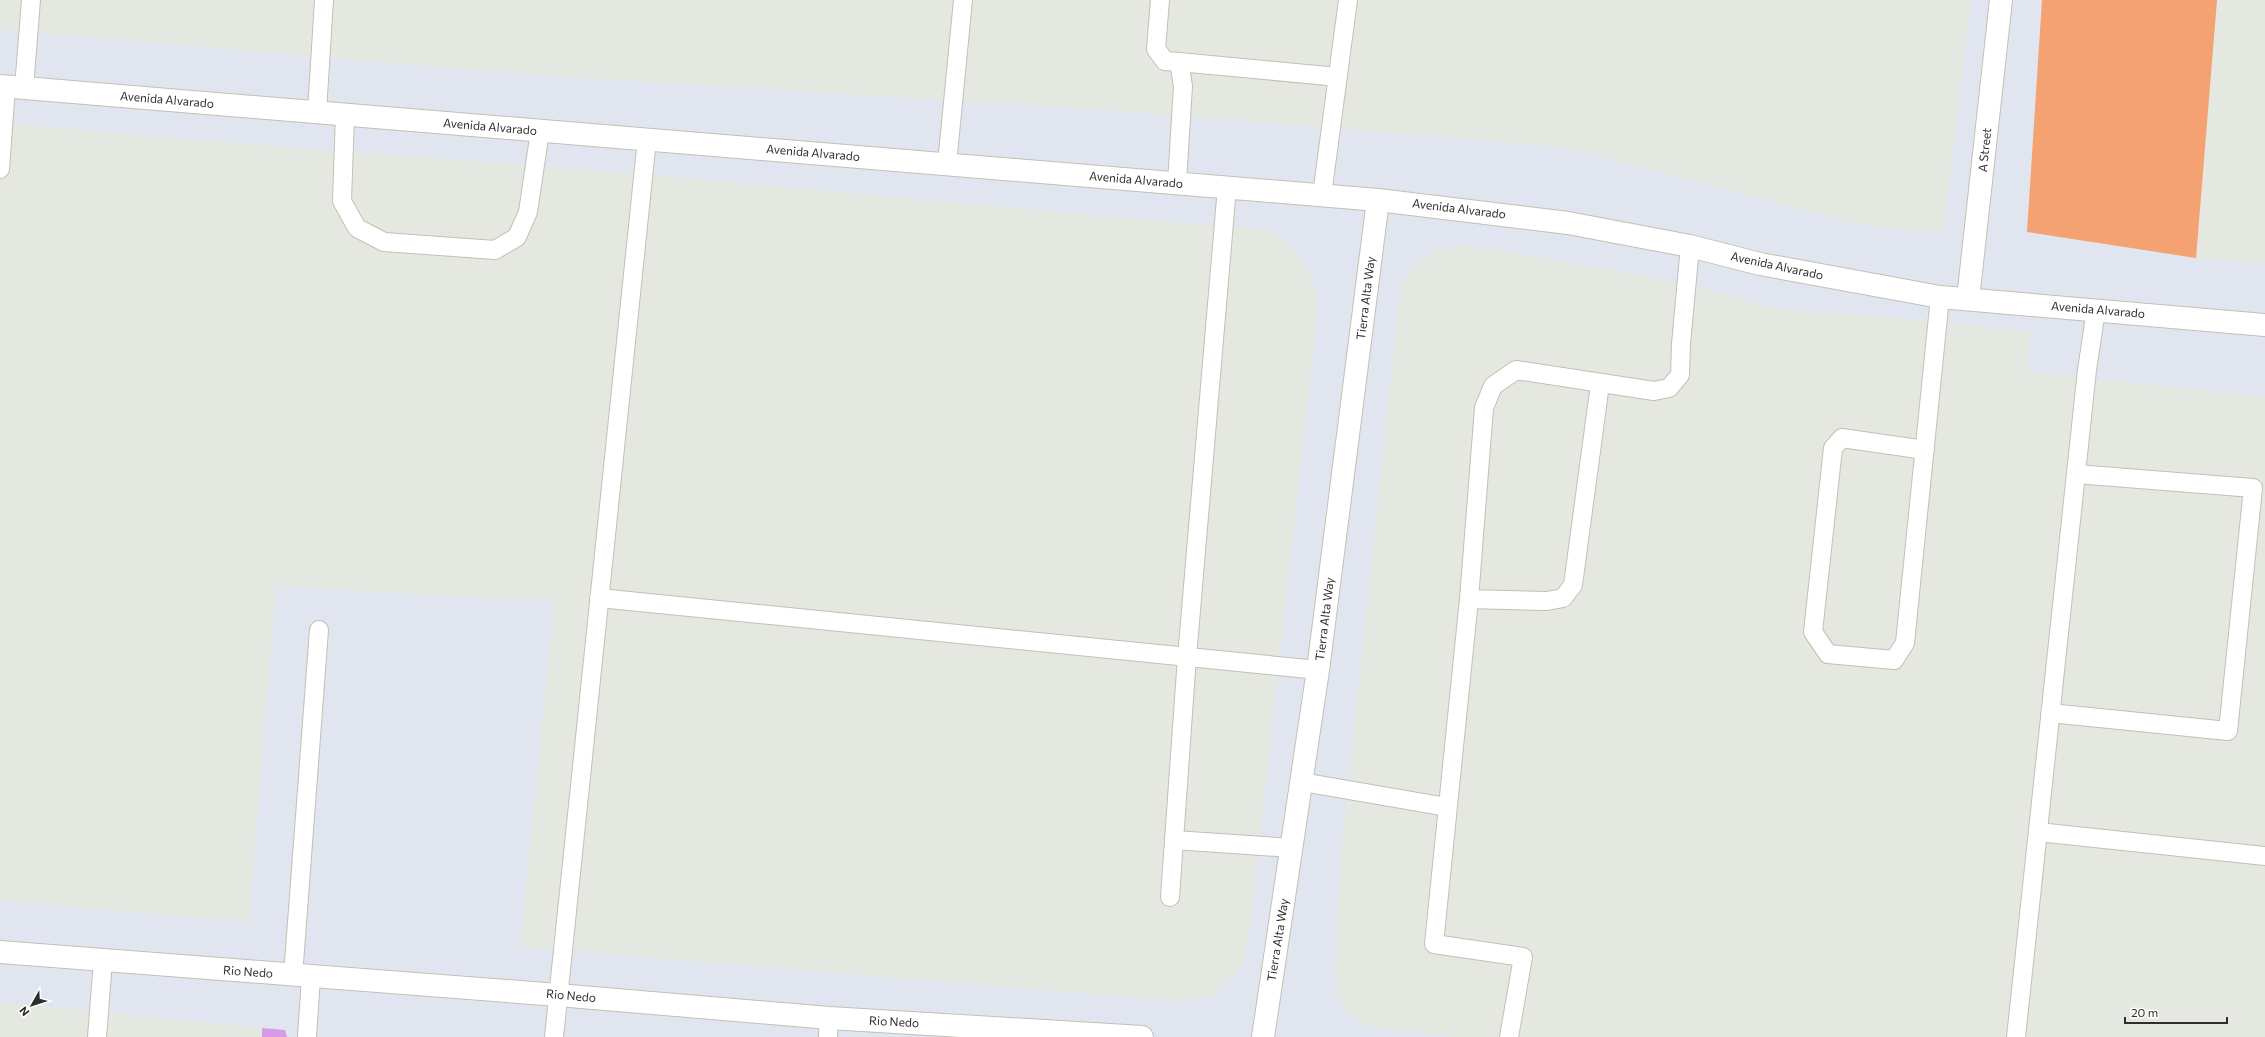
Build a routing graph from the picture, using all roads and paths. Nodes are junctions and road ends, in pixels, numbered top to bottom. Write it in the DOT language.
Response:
graph roads {
  1 [pos="31,0"];
  2 [pos="324,0"];
  3 [pos="963,0"];
  4 [pos="1160,0"];
  5 [pos="1348,0"];
  6 [pos="2001,0"];
  7 [pos="1179,62"];
  8 [pos="1338,77"];
  9 [pos="10,87"];
  10 [pos="317,112"];
  11 [pos="345,115"];
  12 [pos="540,131"];
  13 [pos="647,140"];
  14 [pos="948,164"];
  15 [pos="0,169"];
  16 [pos="1177,183"];
  17 [pos="1227,187"];
  18 [pos="1322,195"];
  19 [pos="1378,200"];
  20 [pos="1690,246"];
  21 [pos="1940,297"];
  22 [pos="1968,299"];
  23 [pos="2096,310"];
  24 [pos="2265,324"];
  25 [pos="1600,384"];
  26 [pos="1925,450"];
  27 [pos="2076,474"];
  28 [pos="599,598"];
  29 [pos="1469,599"];
  30 [pos="319,630"];
  31 [pos="1187,657"];
  32 [pos="1318,670"];
  33 [pos="2050,713"];
  34 [pos="1302,782"];
  35 [pos="1446,807"];
  36 [pos="2038,832"];
  37 [pos="1174,840"];
  38 [pos="1292,848"];
  39 [pos="2265,856"];
  40 [pos="1170,898"];
  41 [pos="0,952"];
  42 [pos="103,961"];
  43 [pos="302,976"];
  44 [pos="558,995"];
  45 [pos="828,1028"];
  46 [pos="97,1037"];
  47 [pos="307,1037"];
  48 [pos="554,1037"];
  49 [pos="1131,1037"];
  50 [pos="1263,1037"];
  51 [pos="1509,1037"];
  52 [pos="2016,1037"];
  1 -- 9 [label="lane"];
  2 -- 10 [label="lane"];
  3 -- 14 [label="lane"];
  4 -- 7 [label="lane"];
  5 -- 8 [label="lane"];
  6 -- 22 [label="street, A Street"];
  7 -- 8 [label="lane"];
  7 -- 16 [label="lane"];
  8 -- 18 [label="lane"];
  9 -- 10 [label="street, Avenida Alvarado"];
  9 -- 15 [label="lane"];
  10 -- 11 [label="street, Avenida Alvarado"];
  11 -- 12 [label="street, Avenida Alvarado"];
  11 -- 12 [label="lane"];
  12 -- 13 [label="street, Avenida Alvarado"];
  13 -- 14 [label="street, Avenida Alvarado"];
  13 -- 28 [label="lane"];
  14 -- 16 [label="street, Avenida Alvarado"];
  16 -- 17 [label="street, Avenida Alvarado"];
  17 -- 18 [label="street, Avenida Alvarado"];
  17 -- 31 [label="lane"];
  18 -- 19 [label="street, Avenida Alvarado"];
  19 -- 20 [label="street, Avenida Alvarado"];
  19 -- 32 [label="street, Tierra Alta Way"];
  20 -- 21 [label="street, Avenida Alvarado"];
  20 -- 25 [label="lane"];
  21 -- 22 [label="street, Avenida Alvarado"];
  21 -- 26 [label="lane"];
  22 -- 23 [label="street, Avenida Alvarado"];
  23 -- 24 [label="street, Avenida Alvarado"];
  23 -- 27 [label="lane"];
  25 -- 29 [label="lane"];
  25 -- 29 [label="lane"];
  26 -- 26 [label="lane"];
  27 -- 33 [label="lane"];
  27 -- 33 [label="lane"];
  28 -- 31 [label="lane"];
  28 -- 44 [label="lane"];
  29 -- 35 [label="lane"];
  30 -- 43 [label="lane"];
  31 -- 32 [label="lane"];
  31 -- 37 [label="lane"];
  32 -- 34 [label="street, Tierra Alta Way"];
  33 -- 36 [label="lane"];
  34 -- 35 [label="lane"];
  34 -- 38 [label="street, Tierra Alta Way"];
  35 -- 51 [label="lane"];
  36 -- 39 [label="lane"];
  36 -- 52 [label="lane"];
  37 -- 38 [label="lane"];
  37 -- 40 [label="lane"];
  38 -- 50 [label="street, Tierra Alta Way"];
  41 -- 42 [label="street, Rio Nedo"];
  42 -- 43 [label="street, Rio Nedo"];
  42 -- 46 [label="lane"];
  43 -- 44 [label="street, Rio Nedo"];
  43 -- 47 [label="lane"];
  44 -- 45 [label="street, Rio Nedo"];
  44 -- 48 [label="lane"];
  45 -- 49 [label="street, Rio Nedo"];
}
